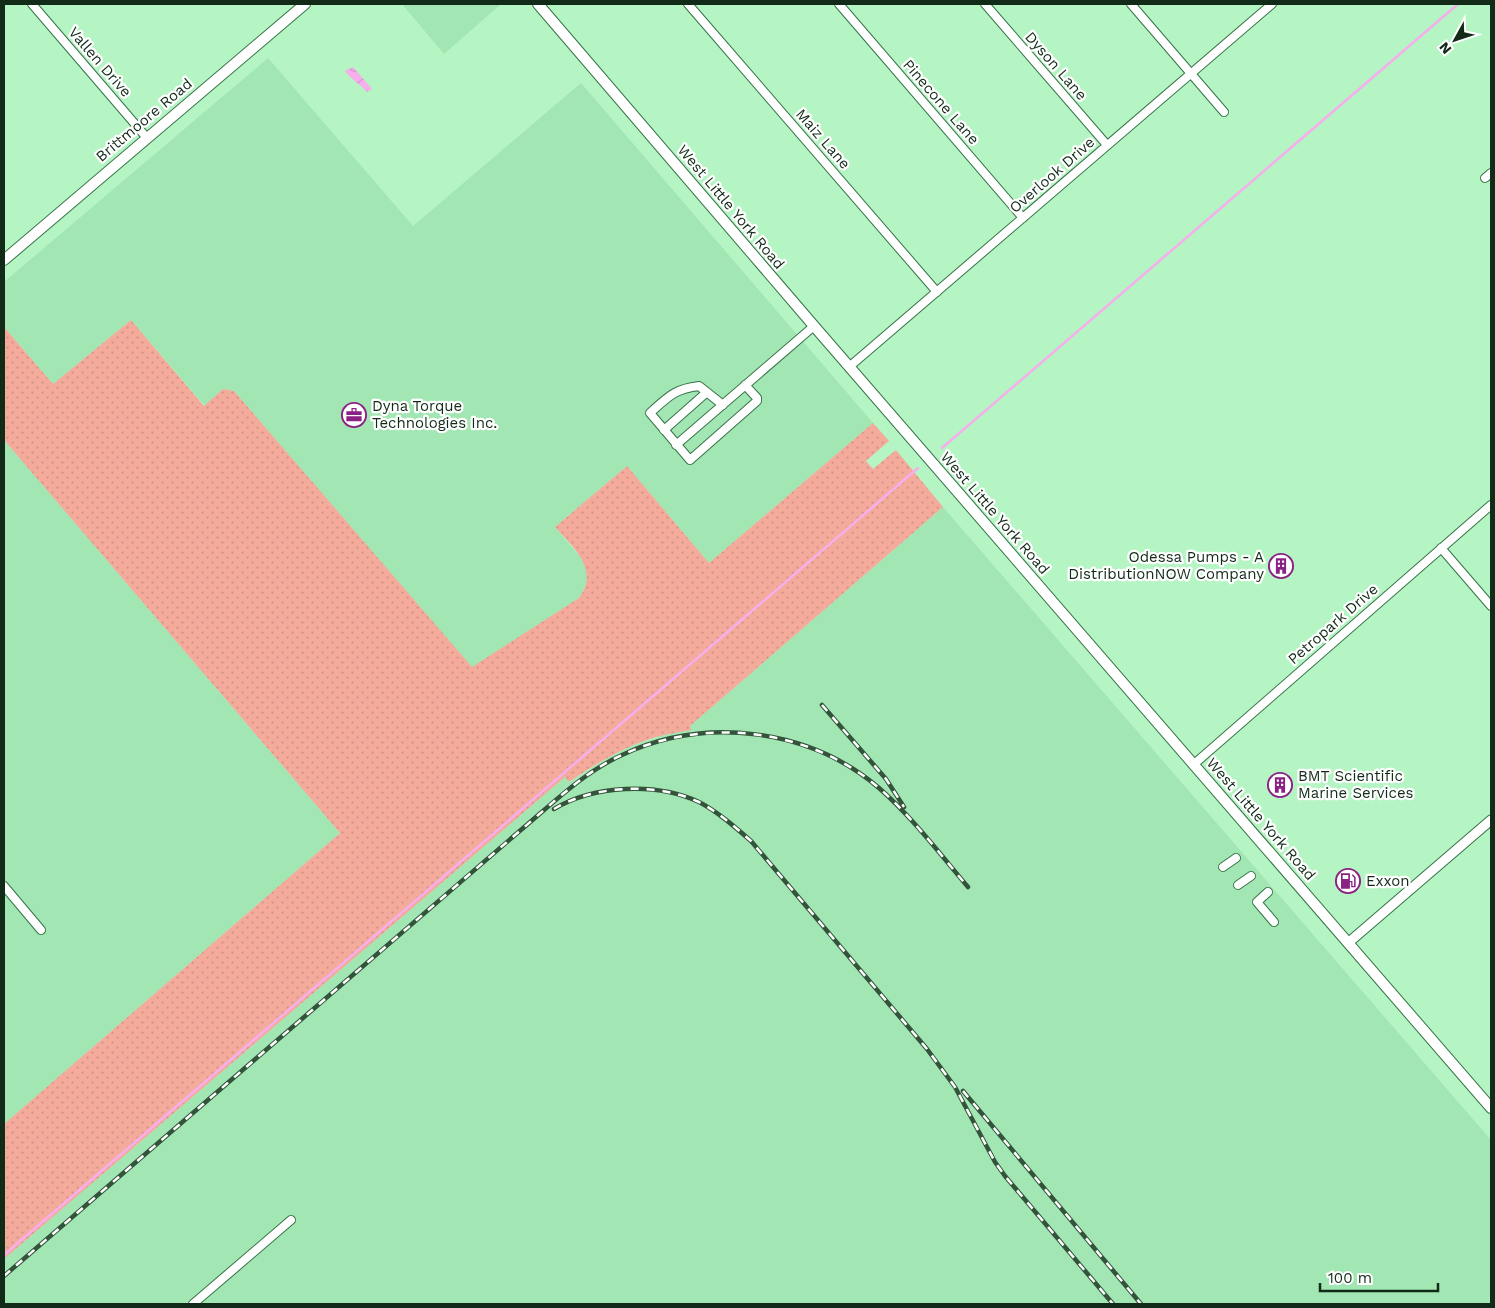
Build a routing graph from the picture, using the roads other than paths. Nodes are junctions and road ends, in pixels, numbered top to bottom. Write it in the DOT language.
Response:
graph roads {
  1 [pos="32,4"];
  2 [pos="305,4"];
  3 [pos="538,4"];
  4 [pos="688,4"];
  5 [pos="839,4"];
  6 [pos="985,4"];
  7 [pos="1131,4"];
  8 [pos="1272,4"];
  9 [pos="1191,74"];
  10 [pos="1224,112"];
  11 [pos="147,138"];
  12 [pos="1107,145"];
  13 [pos="1023,218"];
  14 [pos="4,260"];
  15 [pos="937,292"];
  16 [pos="814,326"];
  17 [pos="849,367"];
  18 [pos="746,385"];
  19 [pos="707,392"];
  20 [pos="723,405"];
  21 [pos="664,430"];
  22 [pos="676,445"];
  23 [pos="1491,505"];
  24 [pos="1441,548"];
  25 [pos="1491,606"];
  26 [pos="1193,765"];
  27 [pos="1491,820"];
  28 [pos="1236,858"];
  29 [pos="1224,867"];
  30 [pos="1251,876"];
  31 [pos="1238,885"];
  32 [pos="4,886"];
  33 [pos="1268,892"];
  34 [pos="1274,922"];
  35 [pos="41,930"];
  36 [pos="1348,943"];
  37 [pos="1491,1108"];
  38 [pos="291,1220"];
  39 [pos="193,1304"];
  1 -- 11 [label="street, Vallen Drive"];
  2 -- 11 [label="main road, Brittmoore Road"];
  3 -- 16 [label="main road, West Little York Road"];
  4 -- 15 [label="street, Maiz Lane"];
  5 -- 13 [label="street, Pinecone Lane"];
  6 -- 12 [label="street, Dyson Lane"];
  7 -- 9 [label="street"];
  8 -- 9 [label="street, Overlook Drive"];
  9 -- 10 [label="street"];
  9 -- 12 [label="street, Overlook Drive"];
  11 -- 14 [label="main road, Brittmoore Road"];
  12 -- 13 [label="street, Overlook Drive"];
  13 -- 15 [label="street, Overlook Drive"];
  15 -- 17 [label="street, Overlook Drive"];
  16 -- 17 [label="main road, West Little York Road"];
  16 -- 18 [label="street"];
  17 -- 26 [label="main road, West Little York Road"];
  18 -- 20 [label="street"];
  18 -- 22 [label="street"];
  19 -- 20 [label="street"];
  19 -- 21 [label="street"];
  19 -- 21 [label="street"];
  20 -- 22 [label="street"];
  21 -- 22 [label="street"];
  23 -- 24 [label="street, Petropark Drive"];
  24 -- 25 [label="street"];
  24 -- 26 [label="street, Petropark Drive"];
  26 -- 36 [label="main road, West Little York Road"];
  27 -- 36 [label="street"];
  28 -- 29 [label="street"];
  30 -- 31 [label="street"];
  32 -- 35 [label="street"];
  33 -- 34 [label="street"];
  36 -- 37 [label="main road, West Little York Road"];
  38 -- 39 [label="street"];
}
